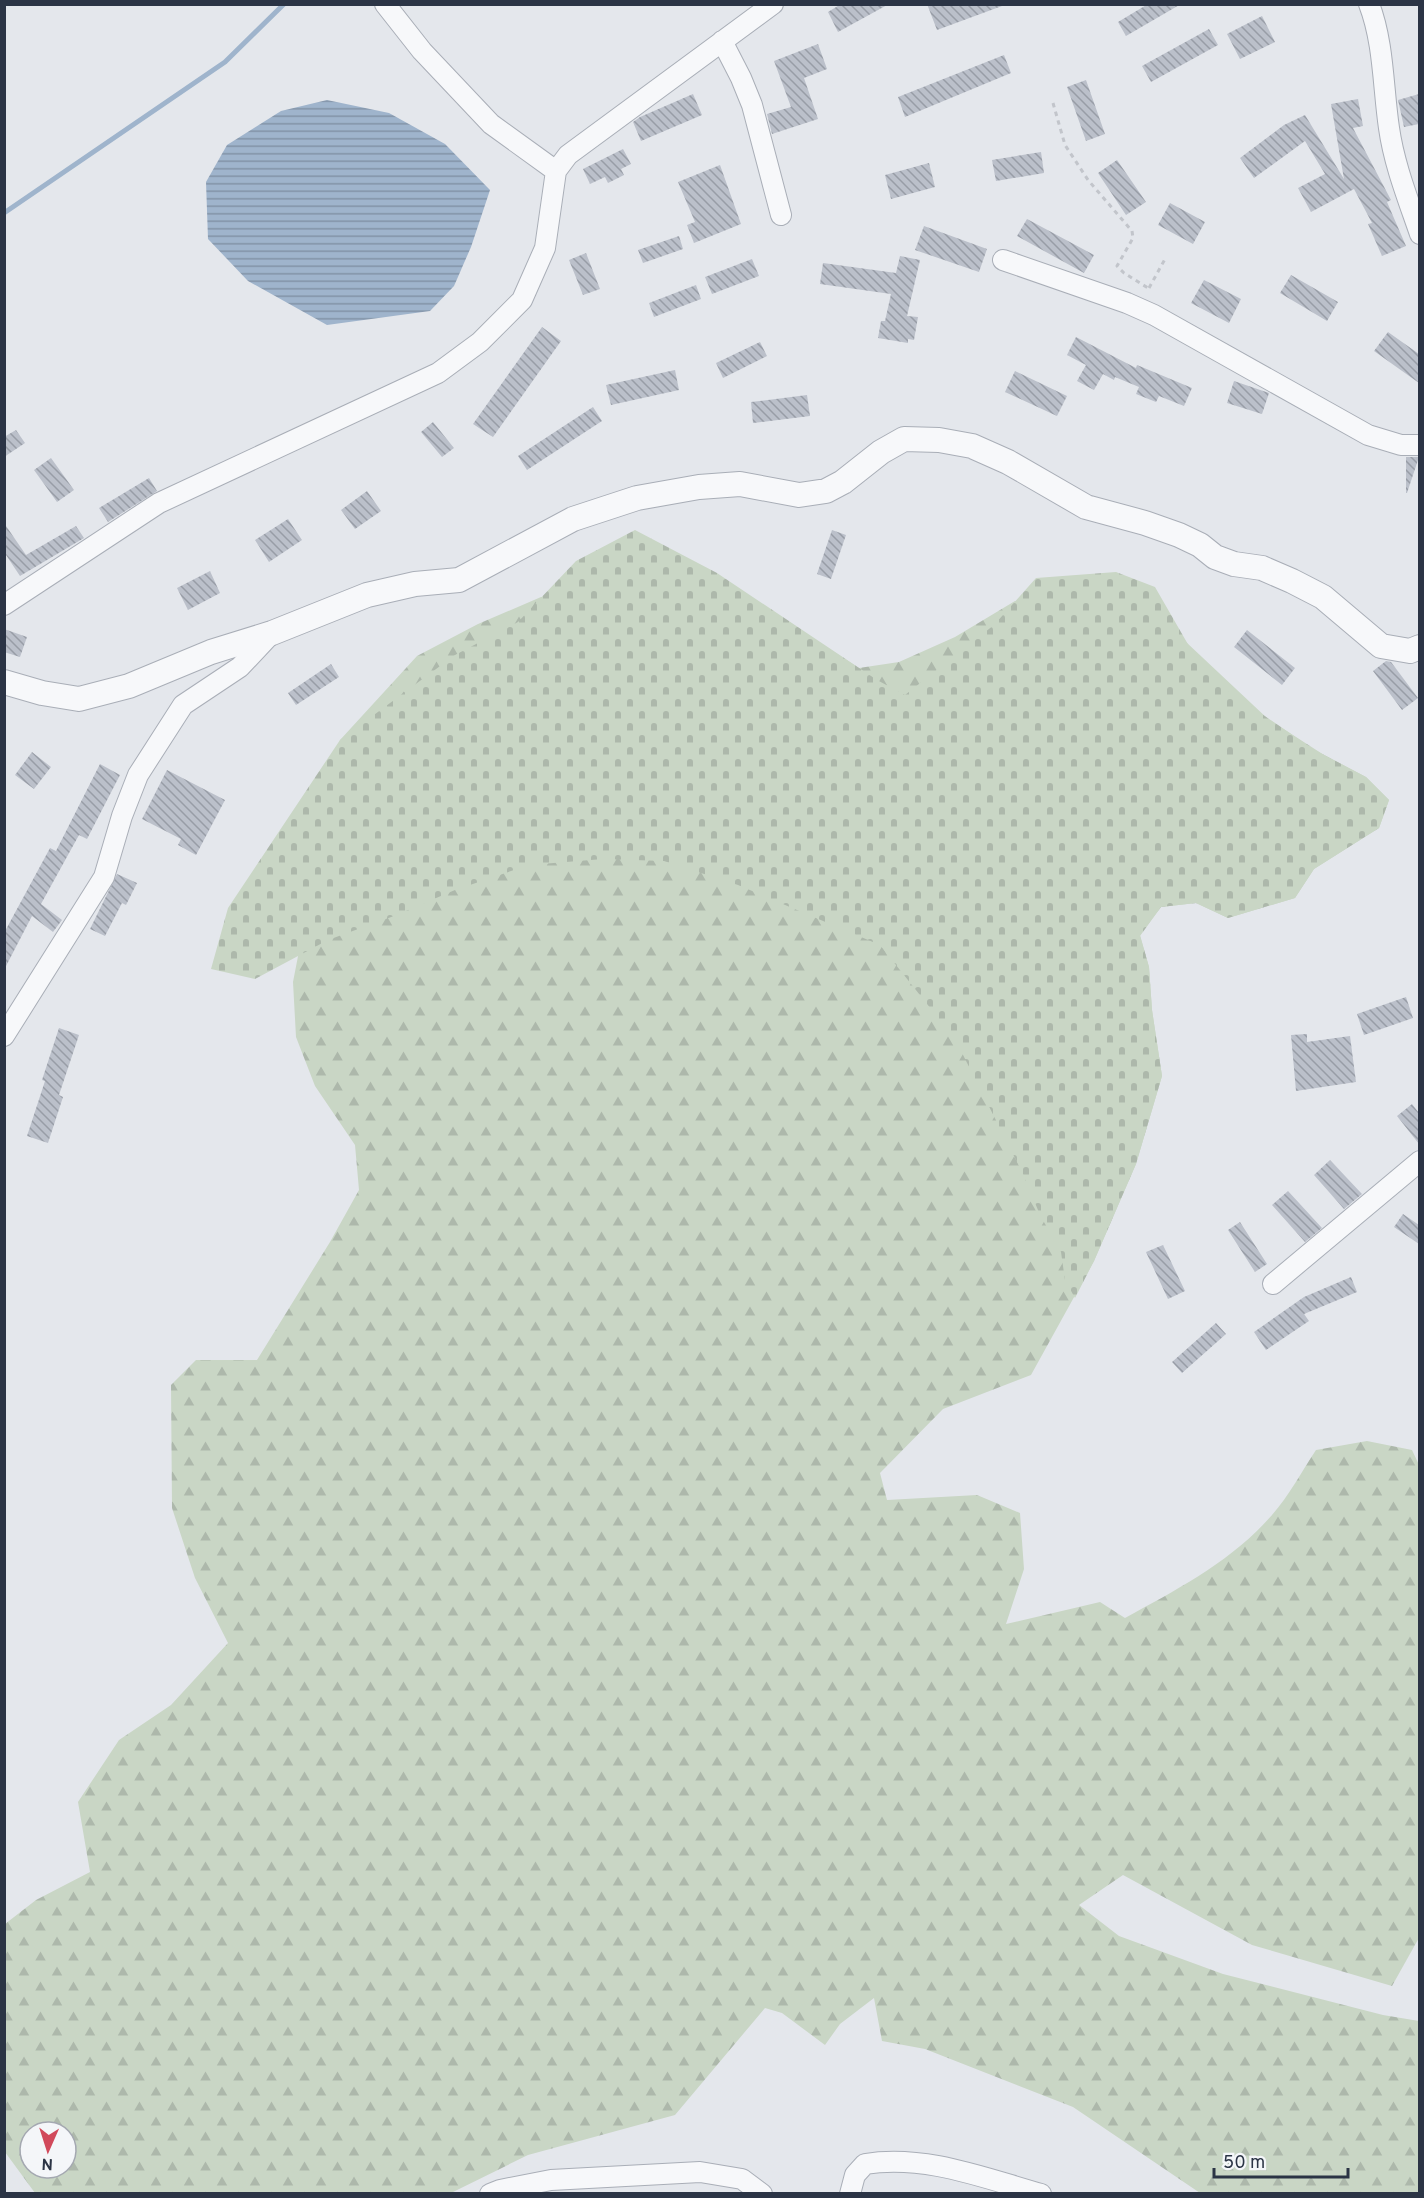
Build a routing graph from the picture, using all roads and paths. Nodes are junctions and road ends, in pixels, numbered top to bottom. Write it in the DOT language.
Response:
graph roads {
  1 [pos="385,4"];
  2 [pos="772,4"];
  3 [pos="1369,4"];
  4 [pos="722,41"];
  5 [pos="1053,104"];
  6 [pos="556,171"];
  7 [pos="781,215"];
  8 [pos="1419,234"];
  9 [pos="1165,259"];
  10 [pos="1004,260"];
  11 [pos="1148,288"];
  12 [pos="1140,309"];
  13 [pos="1419,445"];
  14 [pos="4,605"];
  15 [pos="272,633"];
  16 [pos="1419,647"];
  17 [pos="4,682"];
  18 [pos="4,1036"];
  19 [pos="1419,1161"];
  20 [pos="1273,1284"];
  21 [pos="490,2193"];
  22 [pos="762,2193"];
  23 [pos="850,2193"];
  24 [pos="1041,2193"];
  1 -- 6 [label="street"];
  2 -- 4 [label="street"];
  3 -- 8 [label="street"];
  4 -- 6 [label="street"];
  4 -- 7 [label="street"];
  5 -- 11 [label="path"];
  6 -- 14 [label="street"];
  9 -- 11 [label="path"];
  10 -- 12 [label="street"];
  11 -- 12 [label="path"];
  12 -- 13 [label="street"];
  15 -- 16 [label="street"];
  15 -- 17 [label="street"];
  15 -- 18 [label="street"];
  19 -- 20 [label="street"];
  21 -- 22 [label="street"];
  23 -- 24 [label="street"];
}
